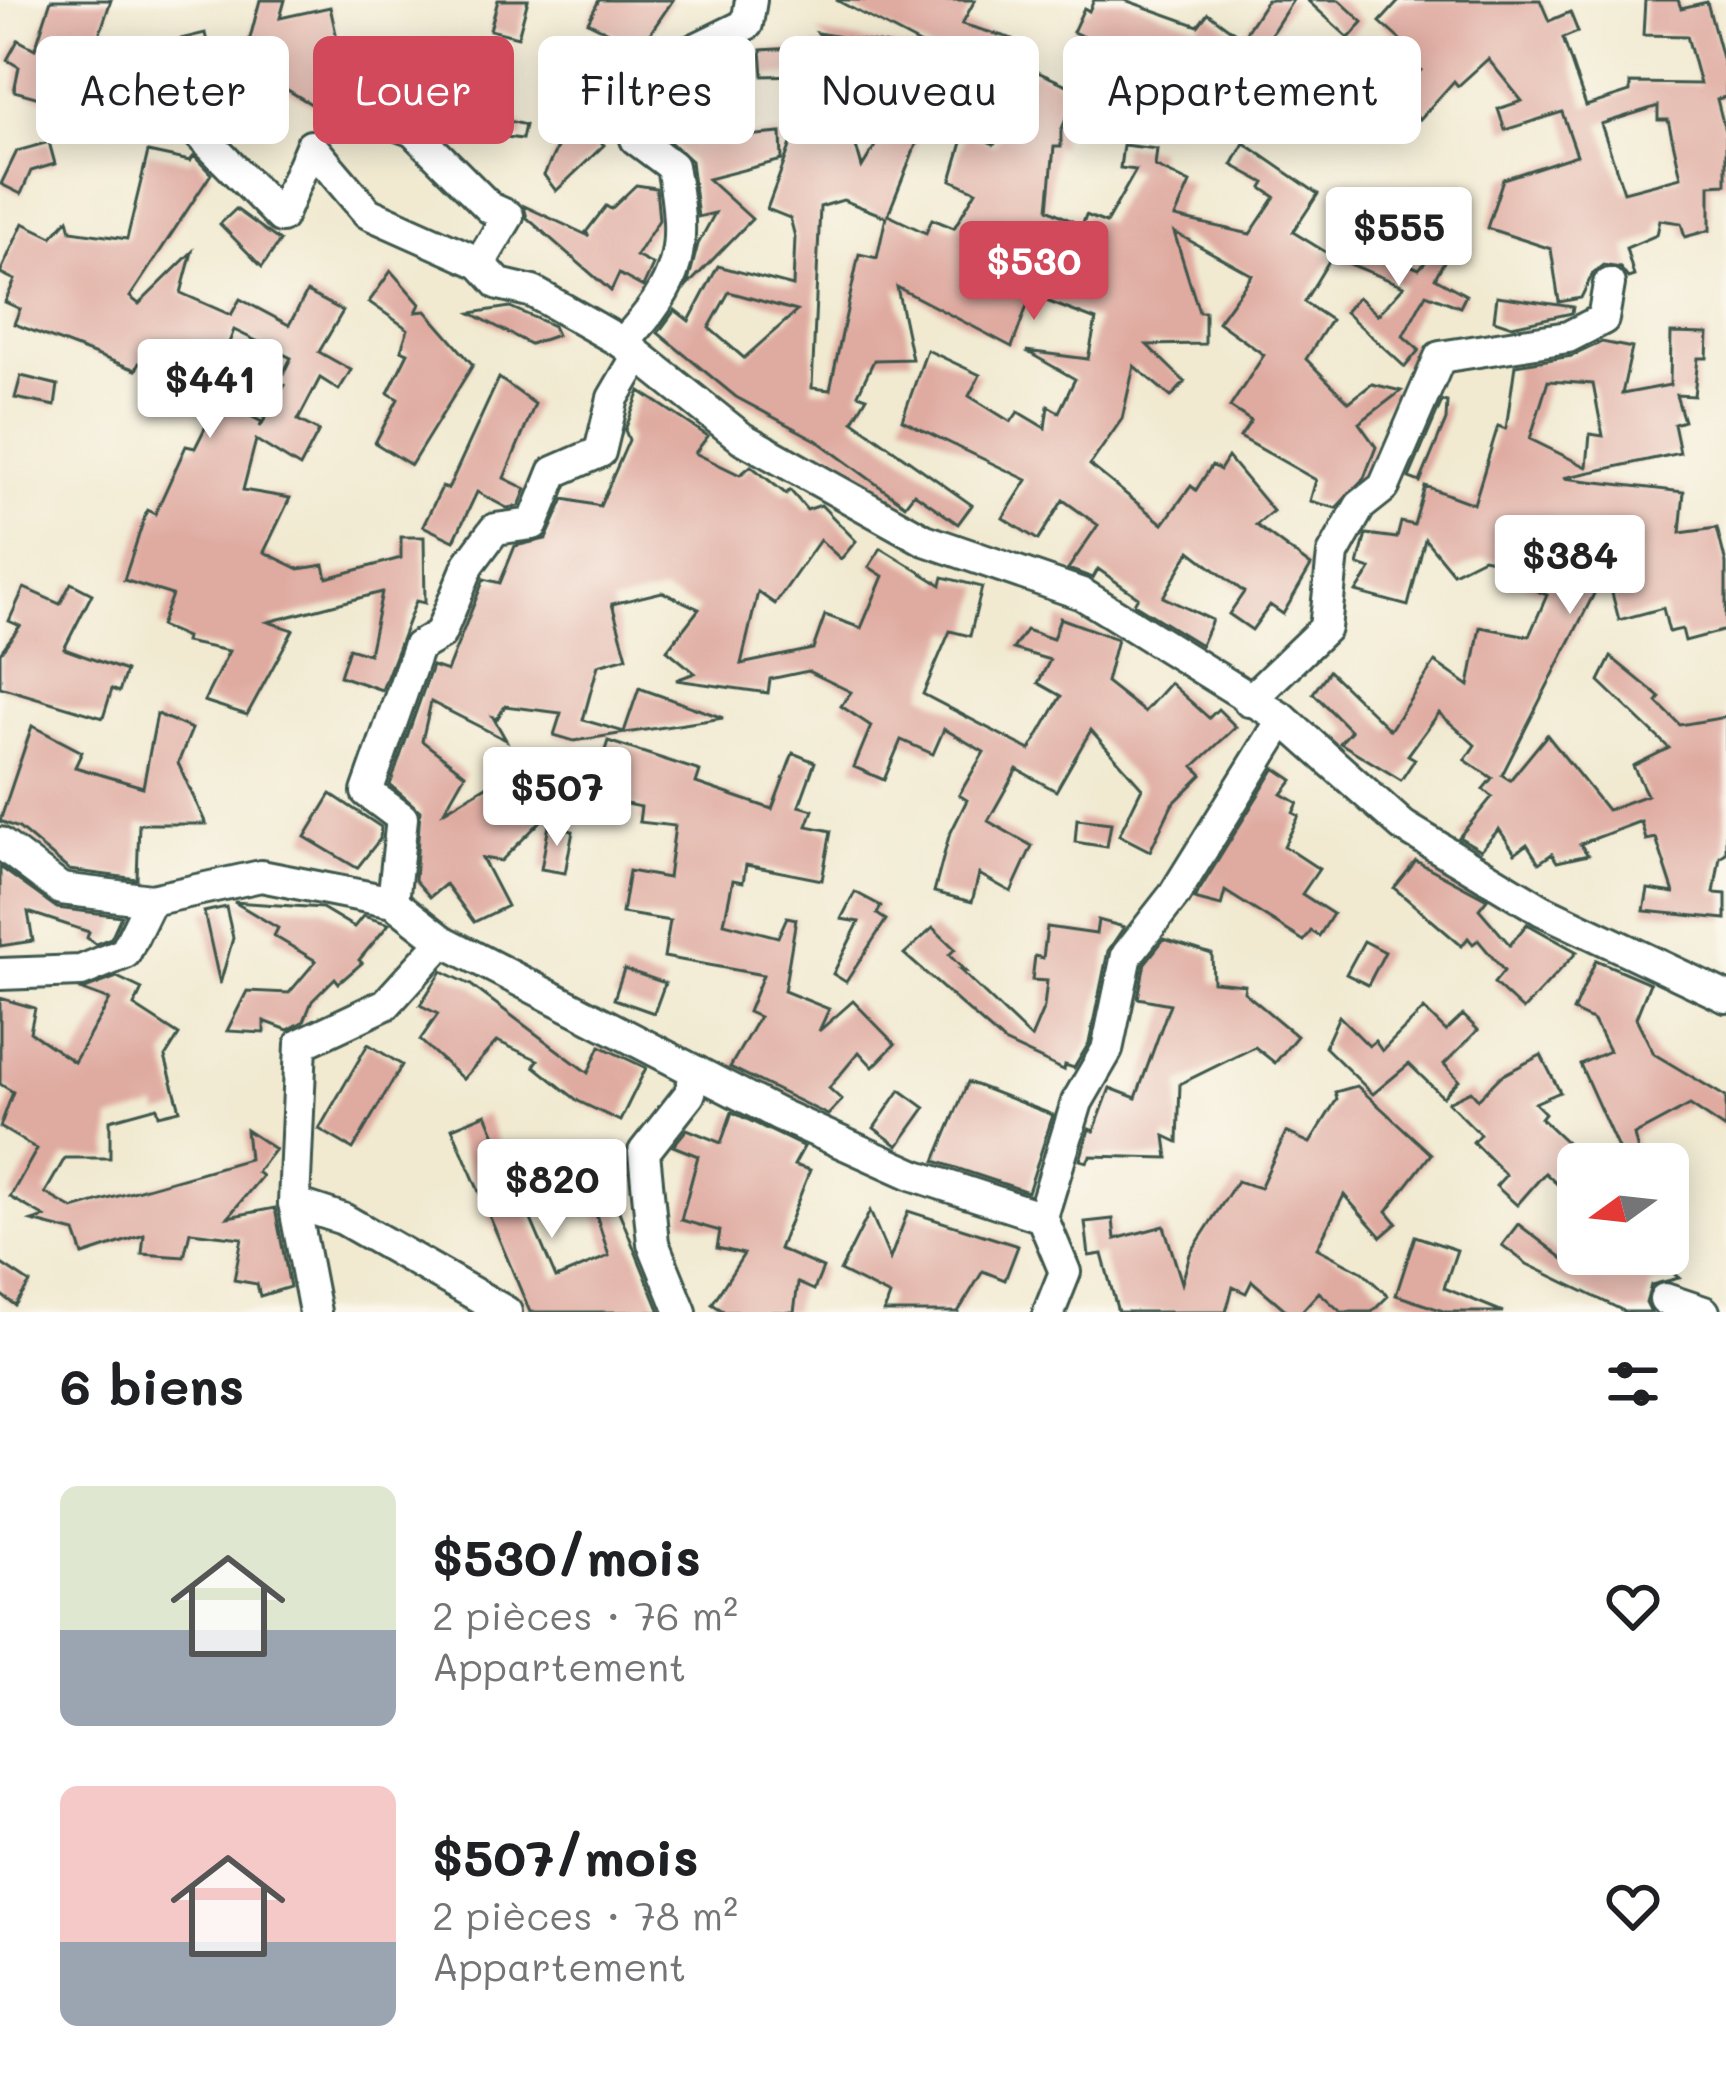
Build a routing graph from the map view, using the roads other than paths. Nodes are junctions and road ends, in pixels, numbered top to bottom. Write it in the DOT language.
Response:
graph roads {
  1 [pos="751,0"];
  2 [pos="209,144"];
  3 [pos="426,144"];
  4 [pos="481,263"];
  5 [pos="1609,284"];
  6 [pos="630,350"];
  7 [pos="1249,701"];
  8 [pos="1283,719"];
  9 [pos="0,843"];
  10 [pos="152,900"];
  11 [pos="393,902"];
  12 [pos="443,941"];
  13 [pos="0,974"];
  14 [pos="1726,997"];
  15 [pos="697,1072"];
  16 [pos="294,1203"];
  17 [pos="1042,1217"];
  18 [pos="1665,1299"];
  19 [pos="315,1312"];
  20 [pos="506,1312"];
  21 [pos="681,1312"];
  22 [pos="1049,1312"];
  23 [pos="1704,1312"];
  1 -- 6 [label="street"];
  2 -- 4 [label="street"];
  3 -- 4 [label="street"];
  4 -- 6 [label="street"];
  5 -- 7 [label="street"];
  6 -- 7 [label="street"];
  6 -- 11 [label="street"];
  7 -- 8 [label="street"];
  8 -- 14 [label="street"];
  8 -- 17 [label="street"];
  9 -- 10 [label="street"];
  10 -- 11 [label="street"];
  10 -- 13 [label="street"];
  11 -- 12 [label="street"];
  12 -- 15 [label="street"];
  12 -- 16 [label="street"];
  15 -- 17 [label="street"];
  15 -- 21 [label="street"];
  16 -- 19 [label="street"];
  16 -- 20 [label="street"];
  17 -- 22 [label="street"];
  18 -- 23 [label="street"];
}
